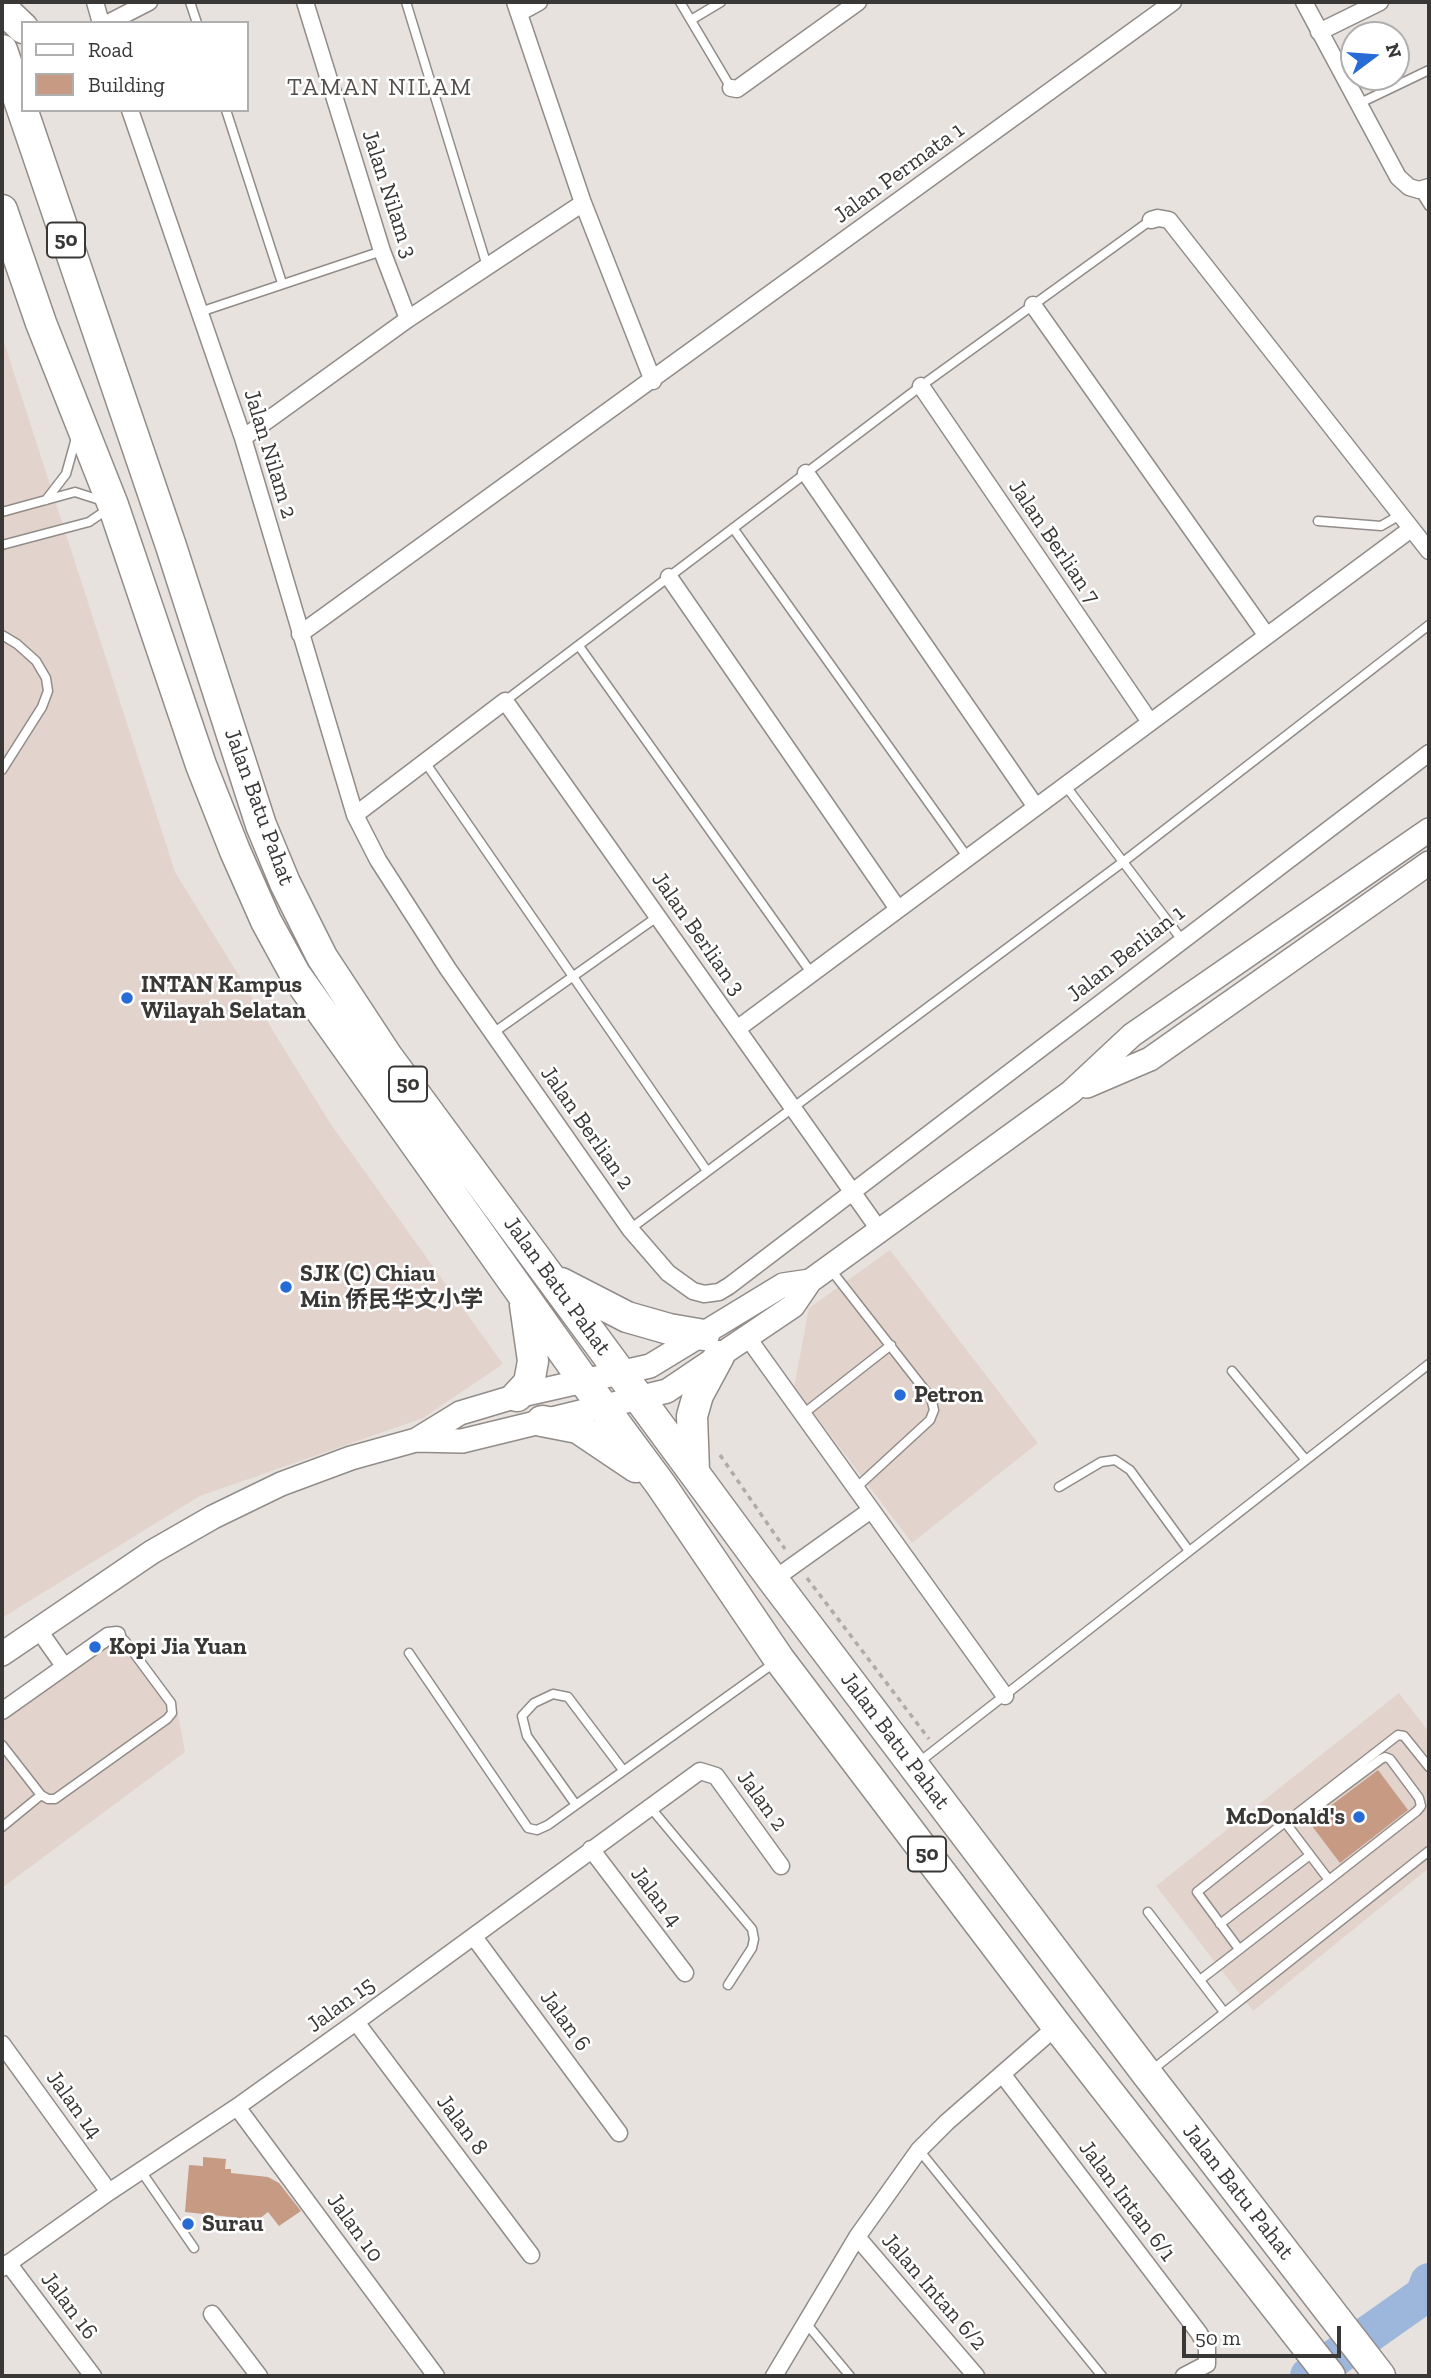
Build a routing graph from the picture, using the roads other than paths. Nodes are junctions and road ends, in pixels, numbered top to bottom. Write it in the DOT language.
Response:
graph roads {
  1 [pos="95,2"];
  2 [pos="149,2"];
  3 [pos="190,2"];
  4 [pos="306,2"];
  5 [pos="406,2"];
  6 [pos="539,2"];
  7 [pos="680,2"];
  8 [pos="721,2"];
  9 [pos="858,2"];
  10 [pos="1173,2"];
  11 [pos="1304,2"];
  12 [pos="1380,2"];
  13 [pos="517,7"];
  14 [pos="2,8"];
  15 [pos="691,20"];
  16 [pos="100,21"];
  17 [pos="112,21"];
  18 [pos="196,21"];
  19 [pos="21,26"];
  20 [pos="1319,32"];
  21 [pos="2,50"];
  22 [pos="1429,70"];
  23 [pos="731,88"];
  24 [pos="1358,104"];
  25 [pos="21,106"];
  26 [pos="23,112"];
  27 [pos="39,112"];
  28 [pos="131,112"];
  29 [pos="227,112"];
  30 [pos="32,139"];
  31 [pos="1424,189"];
  32 [pos="583,203"];
  33 [pos="1429,206"];
  34 [pos="2,210"];
  35 [pos="1152,220"];
  36 [pos="382,251"];
  37 [pos="487,266"];
  38 [pos="282,283"];
  39 [pos="1034,305"];
  40 [pos="200,312"];
  41 [pos="408,319"];
  42 [pos="653,380"];
  43 [pos="921,386"];
  44 [pos="79,420"];
  45 [pos="131,429"];
  46 [pos="243,438"];
  47 [pos="806,473"];
  48 [pos="46,500"];
  49 [pos="113,505"];
  50 [pos="2,512"];
  51 [pos="1400,514"];
  52 [pos="1318,521"];
  53 [pos="733,528"];
  54 [pos="1411,529"];
  55 [pos="2,545"];
  56 [pos="171,546"];
  57 [pos="1429,551"];
  58 [pos="668,577"];
  59 [pos="1429,625"];
  60 [pos="300,634"];
  61 [pos="2,635"];
  62 [pos="1267,636"];
  63 [pos="579,646"];
  64 [pos="505,701"];
  65 [pos="1150,722"];
  66 [pos="1429,753"];
  67 [pos="425,762"];
  68 [pos="2,770"];
  69 [pos="1065,785"];
  70 [pos="1036,807"];
  71 [pos="355,815"];
  72 [pos="1429,830"];
  73 [pos="968,858"];
  74 [pos="1123,862"];
  75 [pos="1429,863"];
  76 [pos="898,909"];
  77 [pos="657,916"];
  78 [pos="1182,940"];
  79 [pos="812,974"];
  80 [pos="573,976"];
  81 [pos="737,1029"];
  82 [pos="493,1033"];
  83 [pos="1071,1093"];
  84 [pos="792,1107"];
  85 [pos="707,1171"];
  86 [pos="853,1194"];
  87 [pos="630,1228"];
  88 [pos="880,1231"];
  89 [pos="829,1268"];
  90 [pos="551,1278"];
  91 [pos="810,1281"];
  92 [pos="524,1297"];
  93 [pos="748,1338"];
  94 [pos="712,1345"];
  95 [pos="891,1345"];
  96 [pos="1429,1364"];
  97 [pos="1232,1371"];
  98 [pos="621,1373"];
  99 [pos="584,1381"];
  100 [pos="517,1396"];
  101 [pos="640,1397"];
  102 [pos="603,1408"];
  103 [pos="803,1414"];
  104 [pos="542,1421"];
  105 [pos="416,1440"];
  106 [pos="1305,1459"];
  107 [pos="694,1471"];
  108 [pos="661,1485"];
  109 [pos="1059,1487"];
  110 [pos="856,1488"];
  111 [pos="872,1510"];
  112 [pos="1189,1551"];
  113 [pos="790,1567"];
  114 [pos="38,1629"];
  115 [pos="117,1635"];
  116 [pos="409,1653"];
  117 [pos="2,1654"];
  118 [pos="779,1659"];
  119 [pos="64,1666"];
  120 [pos="1005,1696"];
  121 [pos="2,1711"];
  122 [pos="2,1745"];
  123 [pos="925,1758"];
  124 [pos="1429,1767"];
  125 [pos="624,1770"];
  126 [pos="701,1771"];
  127 [pos="41,1795"];
  128 [pos="576,1805"];
  129 [pos="650,1807"];
  130 [pos="1285,1822"];
  131 [pos="2,1827"];
  132 [pos="591,1849"];
  133 [pos="1429,1851"];
  134 [pos="1310,1855"];
  135 [pos="781,1866"];
  136 [pos="1329,1880"];
  137 [pos="1148,1912"];
  138 [pos="1220,1924"];
  139 [pos="474,1937"];
  140 [pos="1239,1949"];
  141 [pos="685,1973"];
  142 [pos="1200,1980"];
  143 [pos="728,1985"];
  144 [pos="1224,2012"];
  145 [pos="356,2022"];
  146 [pos="1057,2026"];
  147 [pos="2,2044"];
  148 [pos="1147,2074"];
  149 [pos="1003,2075"];
  150 [pos="237,2107"];
  151 [pos="619,2133"];
  152 [pos="919,2150"];
  153 [pos="141,2171"];
  154 [pos="109,2192"];
  155 [pos="857,2237"];
  156 [pos="194,2248"];
  157 [pos="531,2255"];
  158 [pos="5,2265"];
  159 [pos="212,2314"];
  160 [pos="806,2323"];
  161 [pos="93,2376"];
  162 [pos="259,2376"];
  163 [pos="436,2376"];
  164 [pos="774,2376"];
  165 [pos="850,2376"];
  166 [pos="976,2376"];
  167 [pos="1102,2376"];
  168 [pos="1184,2376"];
  169 [pos="1330,2376"];
  170 [pos="1380,2376"];
  1 -- 16 [label="street"];
  2 -- 17 [label="street"];
  3 -- 18 [label="lane"];
  4 -- 36 [label="street, Jalan Nilam 3"];
  5 -- 37 [label="lane"];
  6 -- 13 [label="street"];
  7 -- 15 [label="lane"];
  8 -- 15 [label="lane"];
  9 -- 23 [label="street"];
  10 -- 42 [label="street, Jalan Permata 1"];
  11 -- 20 [label="street"];
  12 -- 20 [label="street"];
  13 -- 32 [label="street"];
  14 -- 19 [label="highway"];
  15 -- 23 [label="lane"];
  20 -- 24 [label="street"];
  21 -- 25 [label="highway, Jalan Batu Pahat / 50"];
  22 -- 24 [label="lane"];
  24 -- 31 [label="street"];
  26 -- 30 [label="highway, Jalan Batu Pahat / 50"];
  27 -- 30 [label="highway"];
  28 -- 40 [label="street, Jalan Nilam 2"];
  29 -- 38 [label="lane"];
  30 -- 45 [label="highway, Jalan Batu Pahat / 50"];
  31 -- 33 [label="lane"];
  32 -- 37 [label="street"];
  32 -- 42 [label="street"];
  34 -- 44 [label="highway, Jalan Batu Pahat / 50"];
  35 -- 39 [label="lane"];
  35 -- 51 [label="street"];
  36 -- 38 [label="lane"];
  36 -- 41 [label="street, Jalan Nilam 3"];
  37 -- 41 [label="street"];
  38 -- 40 [label="lane"];
  39 -- 43 [label="lane"];
  39 -- 62 [label="street"];
  40 -- 46 [label="street, Jalan Nilam 2"];
  41 -- 46 [label="street"];
  42 -- 60 [label="street, Jalan Permata 1"];
  43 -- 47 [label="lane"];
  43 -- 65 [label="street, Jalan Berlian 7"];
  44 -- 48 [label="lane"];
  44 -- 49 [label="highway, Jalan Batu Pahat / 50"];
  45 -- 49 [label="highway"];
  45 -- 56 [label="highway, Jalan Batu Pahat / 50"];
  46 -- 60 [label="street, Jalan Nilam 2"];
  47 -- 53 [label="lane"];
  47 -- 70 [label="street"];
  48 -- 49 [label="lane"];
  48 -- 50 [label="lane"];
  49 -- 55 [label="lane"];
  49 -- 56 [label="highway"];
  49 -- 92 [label="highway, Jalan Batu Pahat / 50"];
  51 -- 52 [label="lane"];
  51 -- 54 [label="street"];
  53 -- 58 [label="lane"];
  53 -- 73 [label="lane"];
  54 -- 57 [label="street"];
  54 -- 62 [label="street"];
  56 -- 90 [label="highway, Jalan Batu Pahat / 50"];
  58 -- 63 [label="lane"];
  58 -- 76 [label="street"];
  59 -- 74 [label="lane"];
  60 -- 71 [label="street, Jalan Nilam 2"];
  61 -- 68 [label="lane"];
  62 -- 65 [label="street"];
  63 -- 64 [label="lane"];
  63 -- 79 [label="lane"];
  64 -- 67 [label="street"];
  64 -- 77 [label="street, Jalan Berlian 3"];
  65 -- 69 [label="street"];
  66 -- 78 [label="street, Jalan Berlian 1"];
  67 -- 71 [label="street"];
  67 -- 80 [label="lane"];
  69 -- 70 [label="street"];
  69 -- 74 [label="lane"];
  70 -- 73 [label="street"];
  71 -- 82 [label="street, Jalan Berlian 2"];
  72 -- 83 [label="street"];
  73 -- 76 [label="street"];
  74 -- 78 [label="lane"];
  74 -- 84 [label="lane"];
  75 -- 83 [label="street"];
  76 -- 79 [label="street"];
  77 -- 80 [label="lane"];
  77 -- 81 [label="street, Jalan Berlian 3"];
  78 -- 86 [label="street, Jalan Berlian 1"];
  79 -- 81 [label="street"];
  80 -- 82 [label="lane"];
  80 -- 85 [label="lane"];
  81 -- 84 [label="street, Jalan Berlian 3"];
  82 -- 87 [label="street, Jalan Berlian 2"];
  83 -- 88 [label="street"];
  84 -- 85 [label="lane"];
  84 -- 86 [label="street, Jalan Berlian 3"];
  85 -- 87 [label="lane"];
  86 -- 87 [label="street, Jalan Berlian 2"];
  86 -- 88 [label="street, Jalan Berlian 3"];
  88 -- 89 [label="street"];
  89 -- 91 [label="street"];
  89 -- 95 [label="lane"];
  90 -- 94 [label="highway"];
  90 -- 98 [label="highway, Jalan Batu Pahat / 50"];
  91 -- 93 [label="street"];
  91 -- 94 [label="street"];
  92 -- 99 [label="highway, Jalan Batu Pahat / 50"];
  92 -- 100 [label="highway"];
  93 -- 94 [label="street"];
  93 -- 103 [label="street"];
  94 -- 98 [label="street"];
  94 -- 101 [label="street"];
  94 -- 107 [label="highway"];
  95 -- 103 [label="lane"];
  95 -- 110 [label="lane"];
  96 -- 106 [label="lane"];
  97 -- 106 [label="lane"];
  98 -- 99 [label="street"];
  98 -- 101 [label="highway, Jalan Batu Pahat / 50"];
  99 -- 100 [label="street"];
  99 -- 102 [label="highway, Jalan Batu Pahat / 50"];
  100 -- 105 [label="street"];
  101 -- 102 [label="street"];
  101 -- 107 [label="highway, Jalan Batu Pahat / 50"];
  102 -- 104 [label="street"];
  102 -- 108 [label="highway, Jalan Batu Pahat / 50"];
  103 -- 110 [label="street"];
  104 -- 105 [label="street"];
  104 -- 108 [label="highway"];
  105 -- 114 [label="street"];
  106 -- 112 [label="lane"];
  107 -- 113 [label="highway, Jalan Batu Pahat / 50"];
  108 -- 118 [label="highway, Jalan Batu Pahat / 50"];
  109 -- 112 [label="lane"];
  110 -- 111 [label="street"];
  111 -- 113 [label="street"];
  111 -- 120 [label="street"];
  112 -- 120 [label="lane"];
  113 -- 123 [label="highway, Jalan Batu Pahat / 50"];
  114 -- 117 [label="street"];
  114 -- 119 [label="street"];
  115 -- 119 [label="street"];
  115 -- 127 [label="lane"];
  116 -- 128 [label="lane"];
  118 -- 125 [label="lane"];
  118 -- 146 [label="highway, Jalan Batu Pahat / 50"];
  119 -- 121 [label="street"];
  120 -- 123 [label="lane"];
  122 -- 127 [label="lane"];
  123 -- 148 [label="highway, Jalan Batu Pahat / 50"];
  124 -- 130 [label="lane"];
  125 -- 128 [label="lane"];
  125 -- 128 [label="lane"];
  126 -- 129 [label="street, Jalan 15"];
  126 -- 135 [label="street, Jalan 2"];
  127 -- 131 [label="lane"];
  129 -- 132 [label="street, Jalan 15"];
  129 -- 143 [label="lane"];
  130 -- 134 [label="lane"];
  130 -- 136 [label="lane"];
  130 -- 138 [label="lane"];
  132 -- 139 [label="street, Jalan 15"];
  132 -- 141 [label="street, Jalan 4"];
  133 -- 144 [label="lane"];
  134 -- 136 [label="lane"];
  134 -- 138 [label="lane"];
  136 -- 140 [label="lane"];
  137 -- 142 [label="lane"];
  138 -- 140 [label="lane"];
  139 -- 145 [label="street, Jalan 15"];
  139 -- 151 [label="street, Jalan 6"];
  140 -- 142 [label="lane"];
  142 -- 144 [label="lane"];
  144 -- 148 [label="lane"];
  145 -- 150 [label="street, Jalan 15"];
  145 -- 157 [label="street, Jalan 8"];
  146 -- 149 [label="street"];
  146 -- 169 [label="highway, Jalan Batu Pahat / 50"];
  147 -- 154 [label="street, Jalan 14"];
  148 -- 170 [label="highway, Jalan Batu Pahat / 50"];
  149 -- 152 [label="street"];
  149 -- 168 [label="street, Jalan Intan 6/1"];
  150 -- 153 [label="street, Jalan 15"];
  150 -- 163 [label="street, Jalan 10"];
  152 -- 155 [label="street"];
  152 -- 167 [label="lane"];
  153 -- 154 [label="street, Jalan 15"];
  153 -- 156 [label="lane"];
  154 -- 158 [label="street, Jalan 15"];
  155 -- 160 [label="street"];
  155 -- 166 [label="street, Jalan Intan 6/2"];
  158 -- 161 [label="street, Jalan 16"];
  159 -- 162 [label="street"];
  160 -- 164 [label="street"];
  160 -- 165 [label="lane"];
}
